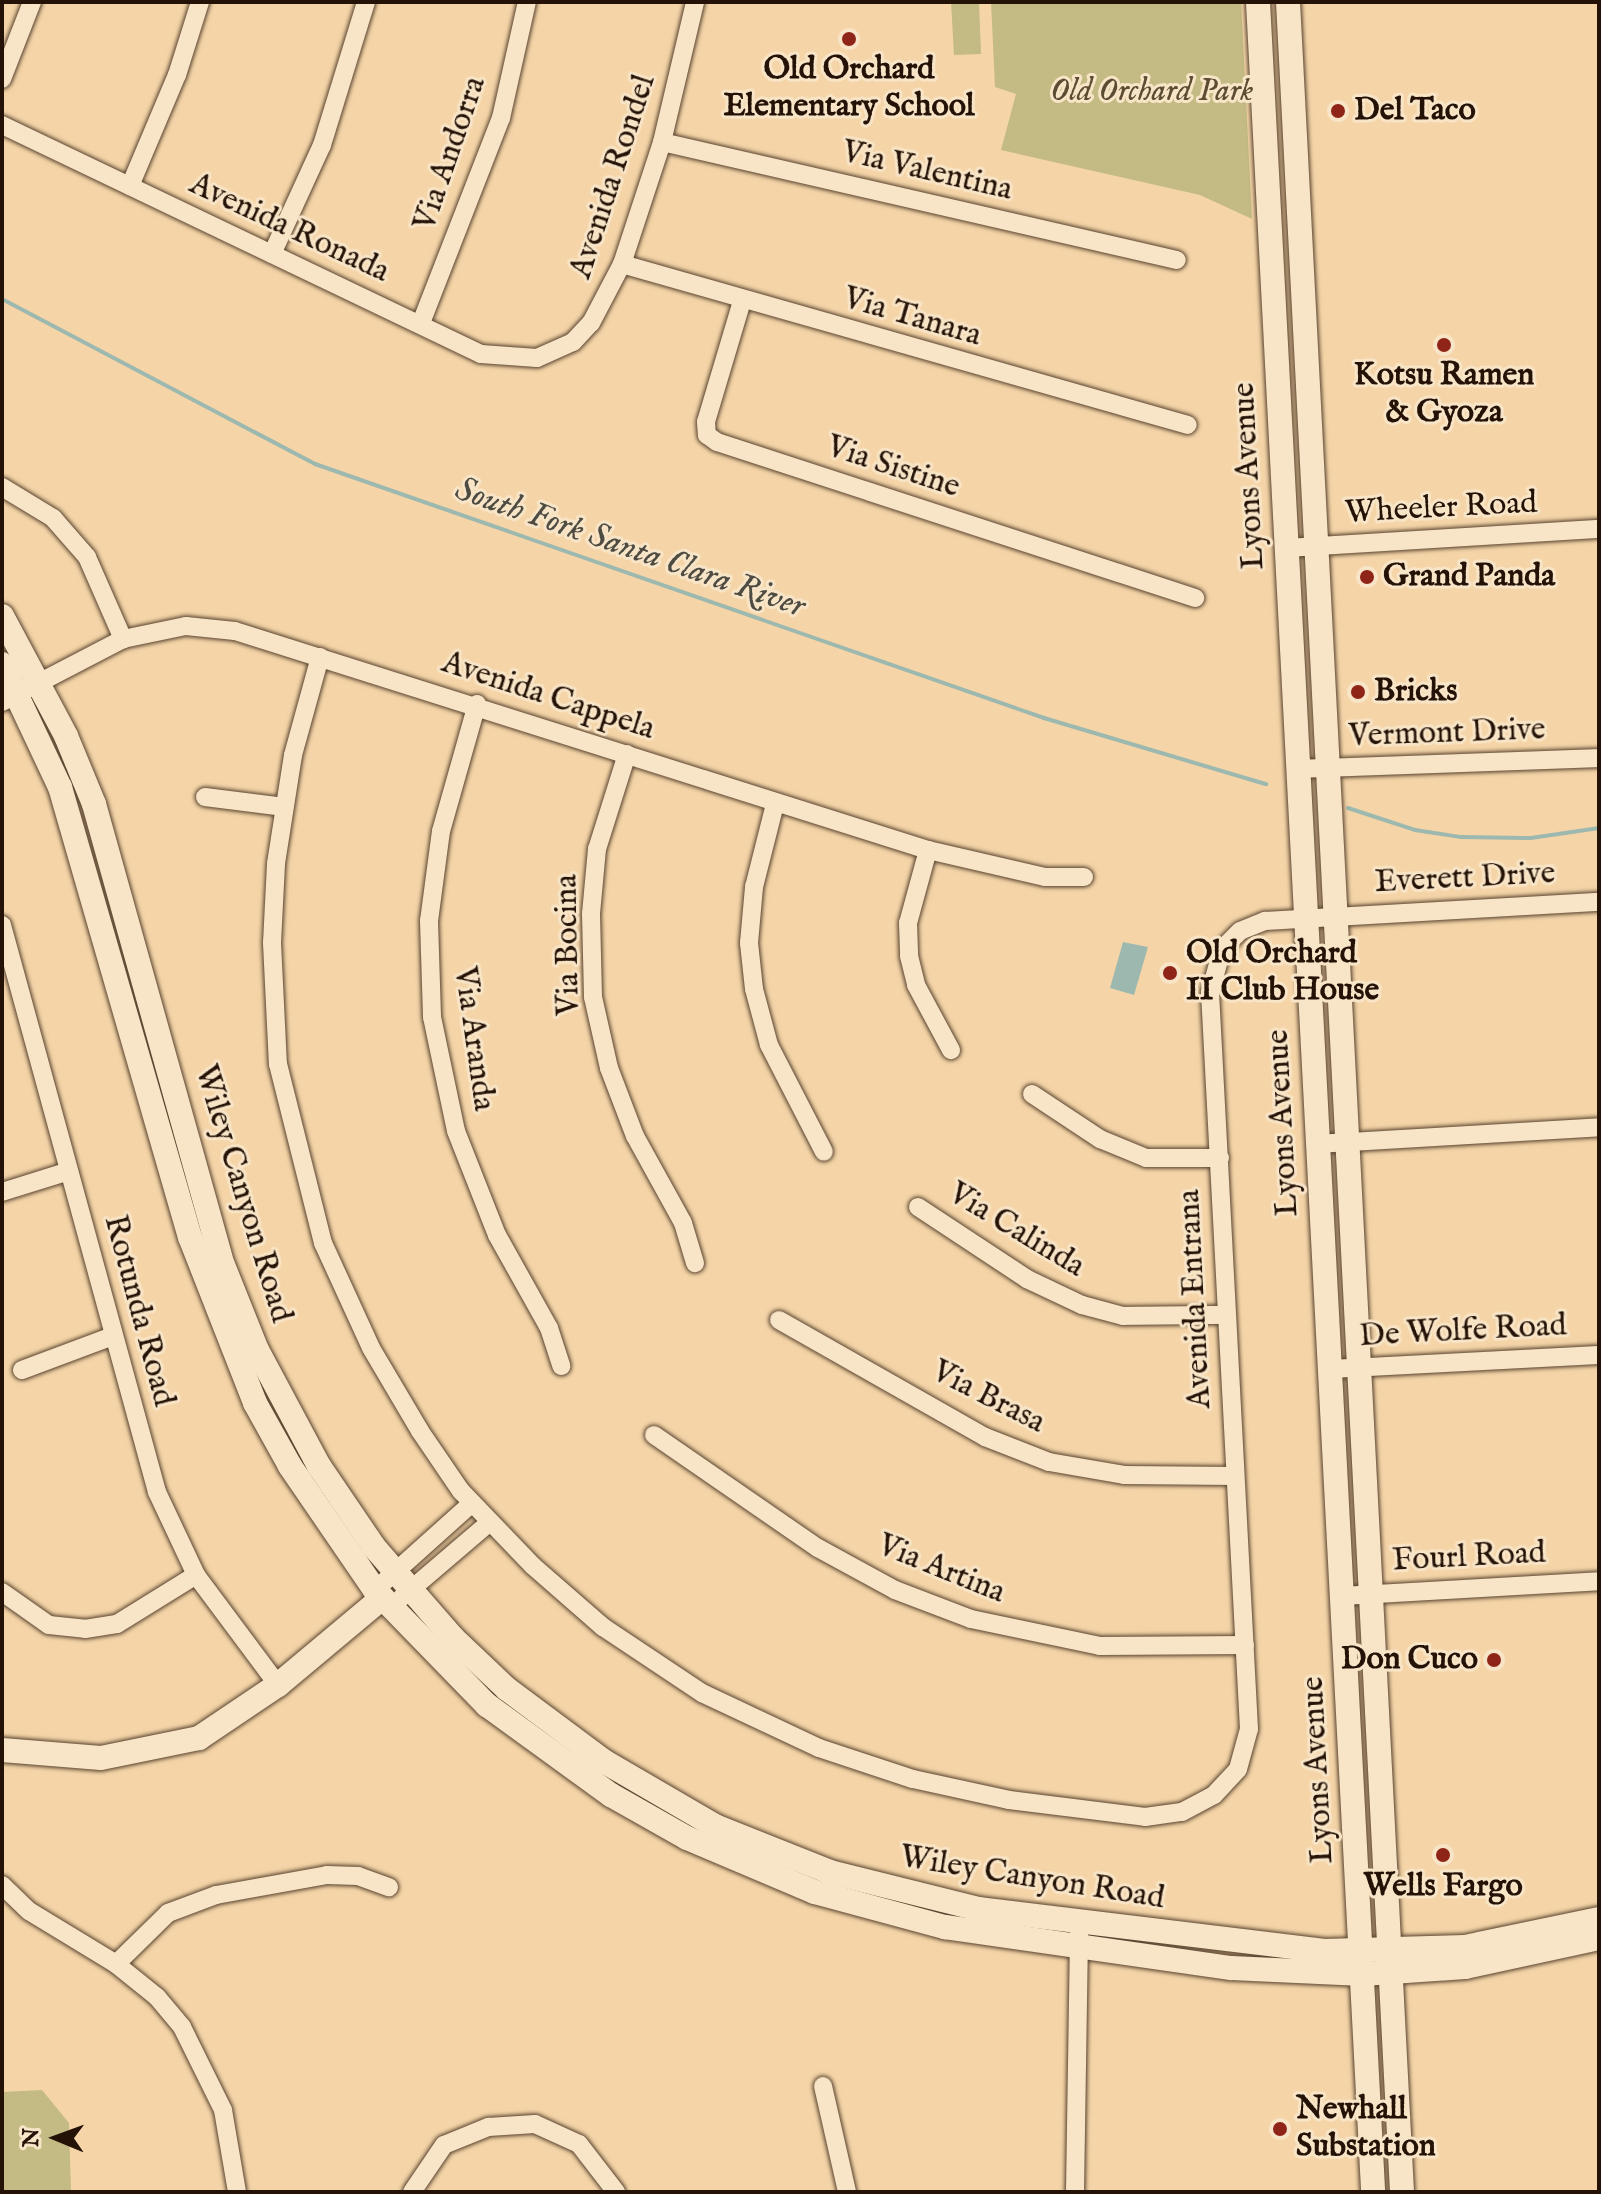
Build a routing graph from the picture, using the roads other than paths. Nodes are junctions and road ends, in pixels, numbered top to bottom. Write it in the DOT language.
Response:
graph roads {
  1 [pos="32,2"];
  2 [pos="200,2"];
  3 [pos="366,2"];
  4 [pos="527,2"];
  5 [pos="695,2"];
  6 [pos="1258,2"];
  7 [pos="1288,2"];
  8 [pos="2,79"];
  9 [pos="2,125"];
  10 [pos="662,142"];
  11 [pos="130,186"];
  12 [pos="272,254"];
  13 [pos="1177,260"];
  14 [pos="622,264"];
  15 [pos="742,301"];
  16 [pos="421,323"];
  17 [pos="556,351"];
  18 [pos="1188,425"];
  19 [pos="2,487"];
  20 [pos="1599,529"];
  21 [pos="1316,545"];
  22 [pos="1287,548"];
  23 [pos="1195,598"];
  24 [pos="2,616"];
  25 [pos="123,639"];
  26 [pos="320,657"];
  27 [pos="2,664"];
  28 [pos="20,693"];
  29 [pos="477,704"];
  30 [pos="627,754"];
  31 [pos="1599,758"];
  32 [pos="1298,769"];
  33 [pos="1329,769"];
  34 [pos="205,797"];
  35 [pos="775,804"];
  36 [pos="284,807"];
  37 [pos="928,850"];
  38 [pos="1084,877"];
  39 [pos="1599,902"];
  40 [pos="1335,915"];
  41 [pos="1305,917"];
  42 [pos="2,925"];
  43 [pos="951,1050"];
  44 [pos="1032,1094"];
  45 [pos="1599,1127"];
  46 [pos="1347,1142"];
  47 [pos="1317,1144"];
  48 [pos="824,1152"];
  49 [pos="1220,1158"];
  50 [pos="69,1171"];
  51 [pos="2,1192"];
  52 [pos="918,1207"];
  53 [pos="695,1263"];
  54 [pos="1226,1315"];
  55 [pos="779,1320"];
  56 [pos="113,1336"];
  57 [pos="1599,1355"];
  58 [pos="561,1366"];
  59 [pos="1359,1367"];
  60 [pos="1330,1369"];
  61 [pos="22,1370"];
  62 [pos="654,1435"];
  63 [pos="1235,1476"];
  64 [pos="472,1503"];
  65 [pos="490,1522"];
  66 [pos="196,1575"];
  67 [pos="402,1581"];
  68 [pos="1599,1581"];
  69 [pos="2,1592"];
  70 [pos="1371,1594"];
  71 [pos="1342,1596"];
  72 [pos="382,1598"];
  73 [pos="1344,1631"];
  74 [pos="1245,1645"];
  75 [pos="278,1685"];
  76 [pos="1379,1737"];
  77 [pos="2,1750"];
  78 [pos="2,1885"];
  79 [pos="389,1887"];
  80 [pos="1599,1919"];
  81 [pos="1081,1923"];
  82 [pos="1599,1938"];
  83 [pos="1077,1947"];
  84 [pos="1391,1961"];
  85 [pos="1363,1962"];
  86 [pos="116,1964"];
  87 [pos="823,2086"];
  88 [pos="237,2192"];
  89 [pos="412,2192"];
  90 [pos="616,2192"];
  91 [pos="847,2192"];
  92 [pos="1075,2192"];
  93 [pos="1373,2192"];
  94 [pos="1402,2192"];
  1 -- 8 [label="street"];
  2 -- 11 [label="street"];
  3 -- 12 [label="street"];
  4 -- 16 [label="street, Via Andorra"];
  5 -- 10 [label="street, Avenida Rondel"];
  6 -- 22 [label="main road, Lyons Avenue"];
  7 -- 21 [label="main road, Lyons Avenue"];
  9 -- 11 [label="street, Avenida Ronada"];
  10 -- 13 [label="street, Via Valentina"];
  10 -- 14 [label="street, Avenida Rondel"];
  11 -- 12 [label="street, Avenida Ronada"];
  12 -- 16 [label="street, Avenida Ronada"];
  14 -- 15 [label="street, Via Tanara"];
  14 -- 17 [label="street, Avenida Rondel"];
  15 -- 18 [label="street, Via Tanara"];
  15 -- 23 [label="street, Via Sistine"];
  16 -- 17 [label="street, Avenida Ronada"];
  19 -- 25 [label="street"];
  20 -- 21 [label="street, Wheeler Road"];
  21 -- 22 [label="street, Wheeler Road"];
  21 -- 33 [label="main road, Lyons Avenue"];
  22 -- 32 [label="main road, Lyons Avenue"];
  24 -- 28 [label="main road, Wiley Canyon Road"];
  25 -- 26 [label="street, Avenida Cappela"];
  25 -- 28 [label="street, Avenida Cappela"];
  26 -- 29 [label="street, Avenida Cappela"];
  26 -- 36 [label="street"];
  27 -- 28 [label="main road, Wiley Canyon Road"];
  28 -- 67 [label="main road, Wiley Canyon Road"];
  28 -- 72 [label="main road, Wiley Canyon Road"];
  29 -- 30 [label="street, Avenida Cappela"];
  29 -- 58 [label="street, Via Aranda"];
  30 -- 35 [label="street, Avenida Cappela"];
  30 -- 53 [label="street, Via Bocina"];
  31 -- 33 [label="street, Vermont Drive"];
  32 -- 33 [label="street, Vermont Drive"];
  32 -- 41 [label="main road, Lyons Avenue"];
  33 -- 40 [label="main road, Lyons Avenue"];
  34 -- 36 [label="street"];
  35 -- 37 [label="street, Avenida Cappela"];
  35 -- 48 [label="street"];
  36 -- 64 [label="street"];
  37 -- 38 [label="street, Avenida Cappela"];
  37 -- 43 [label="street"];
  39 -- 40 [label="street, Everett Drive"];
  40 -- 41 [label="street, Avenida Entrana"];
  40 -- 46 [label="main road, Lyons Avenue"];
  41 -- 47 [label="main road, Lyons Avenue"];
  41 -- 49 [label="street, Avenida Entrana"];
  42 -- 50 [label="street, Rotunda Road"];
  44 -- 49 [label="street"];
  45 -- 46 [label="street"];
  46 -- 47 [label="street"];
  46 -- 59 [label="main road, Lyons Avenue"];
  47 -- 60 [label="main road, Lyons Avenue"];
  49 -- 54 [label="street, Avenida Entrana"];
  50 -- 51 [label="street"];
  50 -- 56 [label="street, Rotunda Road"];
  52 -- 54 [label="street, Via Calinda"];
  54 -- 63 [label="street, Avenida Entrana"];
  55 -- 63 [label="street, Via Brasa"];
  56 -- 61 [label="street"];
  56 -- 66 [label="street, Rotunda Road"];
  57 -- 59 [label="street, De Wolfe Road"];
  59 -- 60 [label="street, De Wolfe Road"];
  59 -- 70 [label="main road, Lyons Avenue"];
  60 -- 71 [label="main road, Lyons Avenue"];
  62 -- 74 [label="street, Via Artina"];
  63 -- 74 [label="street, Avenida Entrana"];
  64 -- 65 [label="street"];
  64 -- 67 [label="street"];
  65 -- 67 [label="street"];
  65 -- 74 [label="street, Avenida Entrana"];
  66 -- 69 [label="street"];
  66 -- 75 [label="street, Rotunda Road"];
  67 -- 72 [label="street"];
  67 -- 81 [label="main road, Wiley Canyon Road"];
  68 -- 70 [label="street, Fourl Road"];
  70 -- 71 [label="street, Fourl Road"];
  70 -- 76 [label="main road, Lyons Avenue"];
  71 -- 73 [label="main road, Lyons Avenue"];
  72 -- 75 [label="main road"];
  72 -- 83 [label="main road, Wiley Canyon Road"];
  73 -- 76 [label="main road"];
  73 -- 85 [label="main road, Lyons Avenue"];
  75 -- 77 [label="main road"];
  76 -- 84 [label="main road, Lyons Avenue"];
  78 -- 86 [label="street"];
  79 -- 86 [label="street"];
  80 -- 84 [label="main road, Wiley Canyon Road"];
  81 -- 83 [label="street"];
  81 -- 85 [label="main road, Wiley Canyon Road"];
  82 -- 84 [label="main road, Wiley Canyon Road"];
  83 -- 85 [label="main road, Wiley Canyon Road"];
  83 -- 92 [label="street"];
  84 -- 85 [label="main road, Wiley Canyon Road"];
  84 -- 94 [label="main road, Lyons Avenue"];
  85 -- 93 [label="main road, Lyons Avenue"];
  86 -- 88 [label="street"];
  87 -- 91 [label="street"];
  89 -- 90 [label="street"];
}
